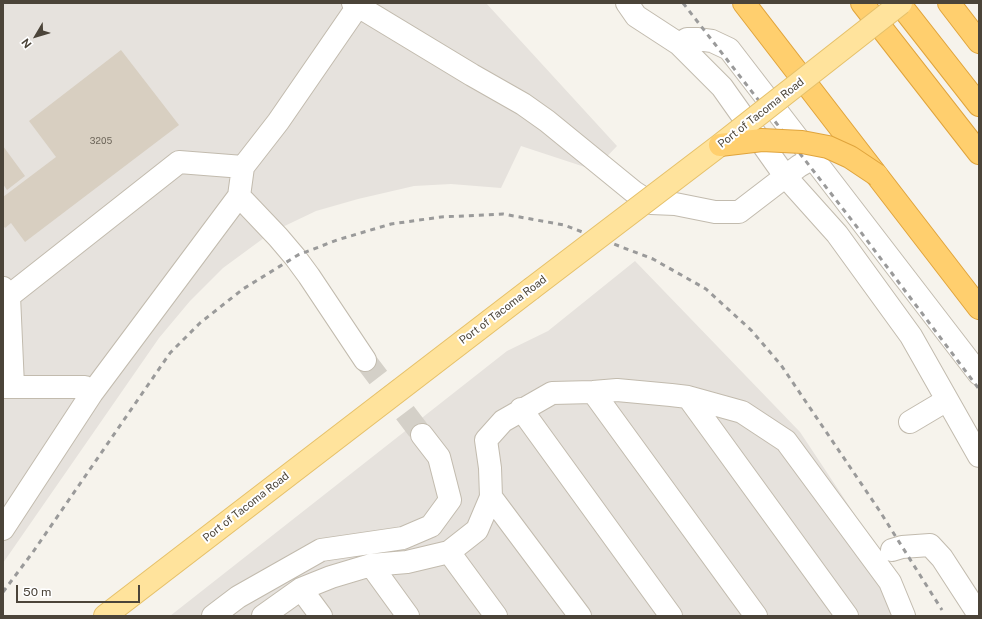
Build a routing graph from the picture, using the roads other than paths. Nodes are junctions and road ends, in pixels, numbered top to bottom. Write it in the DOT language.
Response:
graph roads {
  1 [pos="627,3"];
  2 [pos="744,3"];
  3 [pos="862,3"];
  4 [pos="900,3"];
  5 [pos="949,3"];
  6 [pos="357,4"];
  7 [pos="979,42"];
  8 [pos="679,44"];
  9 [pos="803,80"];
  10 [pos="979,105"];
  11 [pos="720,145"];
  12 [pos="979,153"];
  13 [pos="813,158"];
  14 [pos="243,167"];
  15 [pos="877,175"];
  16 [pos="785,176"];
  17 [pos="239,196"];
  18 [pos="6,292"];
  19 [pos="979,308"];
  20 [pos="365,360"];
  21 [pos="979,374"];
  22 [pos="8,387"];
  23 [pos="593,392"];
  24 [pos="92,393"];
  25 [pos="688,398"];
  26 [pos="947,400"];
  27 [pos="521,409"];
  28 [pos="910,422"];
  29 [pos="422,435"];
  30 [pos="979,456"];
  31 [pos="491,497"];
  32 [pos="3,529"];
  33 [pos="892,550"];
  34 [pos="449,552"];
  35 [pos="371,565"];
  36 [pos="301,589"];
  37 [pos="979,615"];
  38 [pos="105,616"];
  39 [pos="212,616"];
  40 [pos="263,616"];
  41 [pos="321,616"];
  42 [pos="408,616"];
  43 [pos="496,616"];
  44 [pos="580,616"];
  45 [pos="671,616"];
  46 [pos="756,616"];
  47 [pos="847,616"];
  48 [pos="904,616"];
  1 -- 8 [label="lane"];
  2 -- 9 [label="highway"];
  3 -- 12 [label="highway"];
  4 -- 9 [label="main road, Port of Tacoma Road, bridge"];
  4 -- 10 [label="highway"];
  5 -- 7 [label="highway"];
  6 -- 14 [label="lane"];
  6 -- 16 [label="lane"];
  8 -- 13 [label="lane"];
  8 -- 16 [label="lane"];
  9 -- 11 [label="main road, Port of Tacoma Road, bridge"];
  9 -- 15 [label="highway, bridge"];
  11 -- 15 [label="highway, bridge"];
  11 -- 38 [label="main road, Port of Tacoma Road, bridge"];
  13 -- 16 [label="lane"];
  13 -- 21 [label="lane"];
  14 -- 17 [label="lane"];
  14 -- 18 [label="lane"];
  15 -- 19 [label="highway"];
  16 -- 26 [label="lane"];
  17 -- 20 [label="lane"];
  17 -- 24 [label="lane"];
  18 -- 22 [label="lane"];
  22 -- 24 [label="lane"];
  23 -- 25 [label="lane"];
  23 -- 27 [label="lane"];
  23 -- 46 [label="lane"];
  24 -- 32 [label="lane"];
  25 -- 47 [label="lane"];
  25 -- 48 [label="lane"];
  26 -- 28 [label="lane"];
  26 -- 30 [label="lane"];
  27 -- 31 [label="lane"];
  27 -- 45 [label="lane"];
  29 -- 39 [label="lane"];
  31 -- 34 [label="lane"];
  31 -- 44 [label="lane"];
  33 -- 37 [label="lane"];
  34 -- 35 [label="lane"];
  34 -- 43 [label="lane"];
  35 -- 36 [label="lane"];
  35 -- 42 [label="lane"];
  36 -- 40 [label="lane"];
  36 -- 41 [label="lane"];
}
